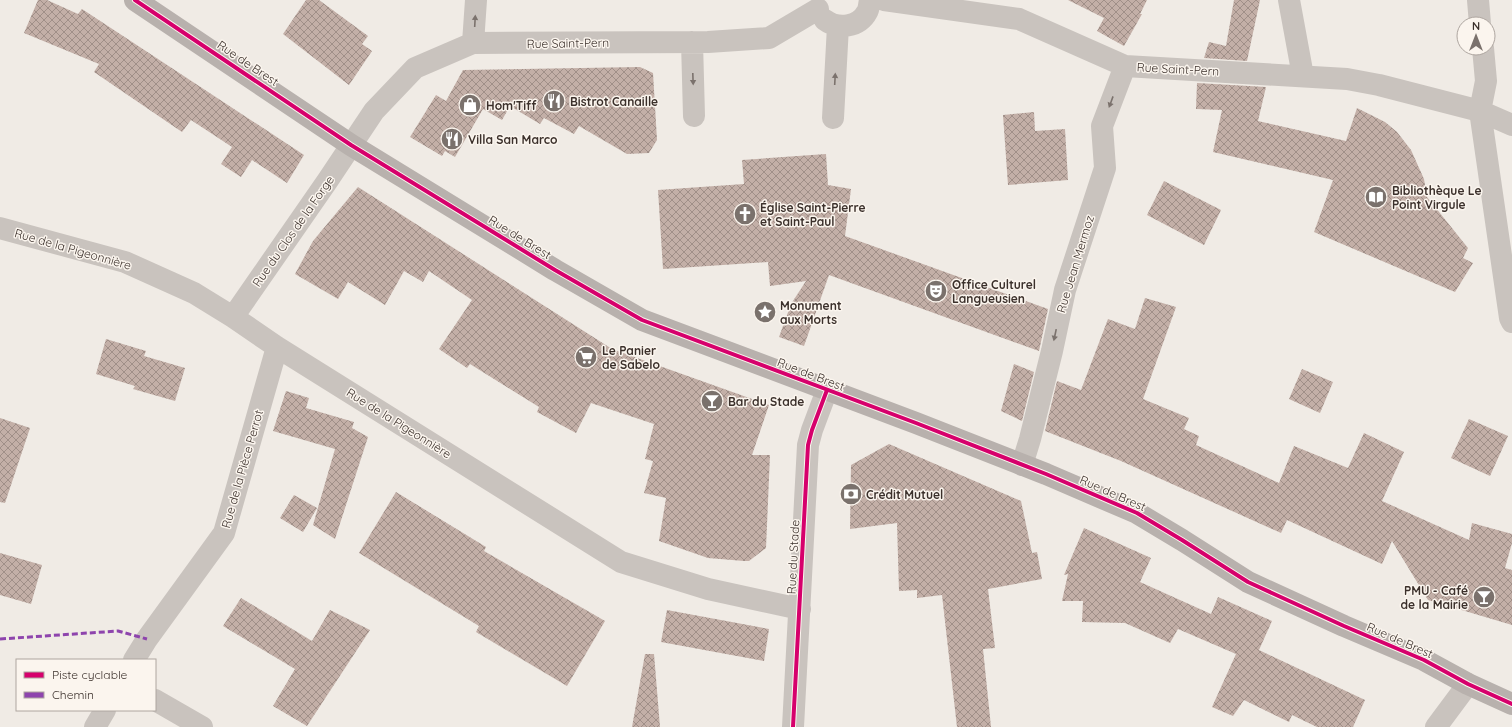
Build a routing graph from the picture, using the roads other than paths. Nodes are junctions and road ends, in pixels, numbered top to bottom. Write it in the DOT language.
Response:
graph roads {
  1 [pos="135,0"];
  2 [pos="476,0"];
  3 [pos="870,0"];
  4 [pos="884,0"];
  5 [pos="1289,0"];
  6 [pos="1478,0"];
  7 [pos="817,5"];
  8 [pos="1479,16"];
  9 [pos="838,26"];
  10 [pos="692,42"];
  11 [pos="473,43"];
  12 [pos="1484,56"];
  13 [pos="1125,66"];
  14 [pos="1303,76"];
  15 [pos="1480,111"];
  16 [pos="694,116"];
  17 [pos="833,118"];
  18 [pos="1512,126"];
  19 [pos="351,145"];
  20 [pos="0,228"];
  21 [pos="233,317"];
  22 [pos="1512,322"];
  23 [pos="277,347"];
  24 [pos="827,390"];
  25 [pos="1022,465"];
  26 [pos="800,609"];
  27 [pos="135,659"];
  28 [pos="1468,684"];
  29 [pos="156,701"];
  30 [pos="1512,704"];
  31 [pos="103,711"];
  32 [pos="94,727"];
  33 [pos="202,727"];
  34 [pos="793,727"];
  35 [pos="1436,727"];
  1 -- 19 [label="main road, Rue de Brest"];
  11 -- 2 [label="street, one-way"];
  3 -- 9 [label="street"];
  4 -- 13 [label="street, Rue Saint-Pern"];
  5 -- 14 [label="street"];
  6 -- 8 [label="street"];
  7 -- 9 [label="street"];
  7 -- 10 [label="street, Rue Saint-Pern"];
  17 -- 9 [label="street, one-way"];
  10 -- 11 [label="street, Rue Saint-Pern"];
  10 -- 16 [label="street, one-way"];
  11 -- 19 [label="street, Rue Saint-Pern"];
  12 -- 15 [label="street"];
  13 -- 14 [label="street, Rue Saint-Pern"];
  13 -- 25 [label="street, Rue Jean Mermoz, one-way"];
  14 -- 15 [label="street, Rue Saint-Pern"];
  15 -- 18 [label="street, Rue Saint-Pern"];
  15 -- 22 [label="street"];
  19 -- 21 [label="street, Rue du Clos de la Forge"];
  19 -- 24 [label="main road, Rue de Brest"];
  20 -- 21 [label="street, Rue de la Pigeonnière"];
  21 -- 23 [label="street, Rue de la Pigeonnière"];
  23 -- 26 [label="street, Rue de la Pigeonnière"];
  23 -- 27 [label="street, Rue de la Pièce Perrot"];
  24 -- 25 [label="main road, Rue de Brest"];
  24 -- 26 [label="street, Rue du Stade"];
  25 -- 28 [label="main road, Rue de Brest"];
  26 -- 34 [label="street, Rue du Stade"];
  28 -- 30 [label="main road, Rue de Brest"];
  28 -- 35 [label="street"];
  29 -- 33 [label="street"];
  31 -- 32 [label="street"];
}
